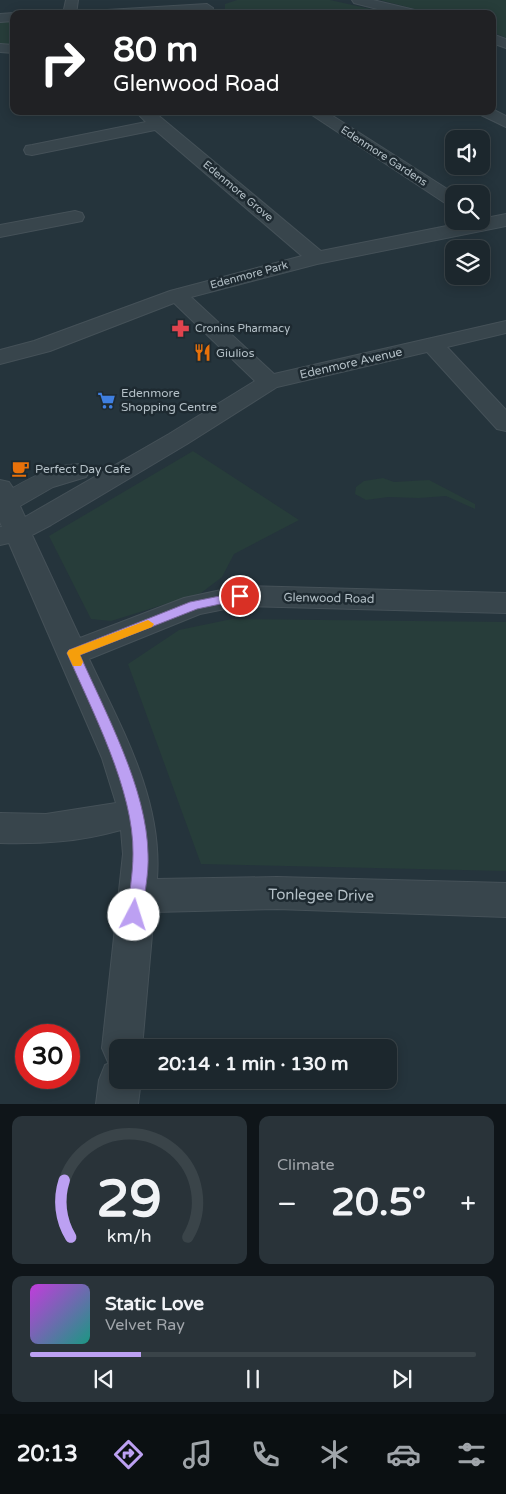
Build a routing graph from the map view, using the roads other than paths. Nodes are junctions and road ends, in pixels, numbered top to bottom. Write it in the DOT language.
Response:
graph roads {
  1 [pos="358,0"];
  2 [pos="207,8"];
  3 [pos="398,9"];
  4 [pos="173,10"];
  5 [pos="401,10"];
  6 [pos="148,115"];
  7 [pos="320,115"];
  8 [pos="493,115"];
  9 [pos="506,122"];
  10 [pos="159,124"];
  11 [pos="32,150"];
  12 [pos="445,195"];
  13 [pos="75,217"];
  14 [pos="492,220"];
  15 [pos="0,231"];
  16 [pos="317,258"];
  17 [pos="176,295"];
  18 [pos="506,327"];
  19 [pos="432,344"];
  20 [pos="0,357"];
  21 [pos="28,364"];
  22 [pos="0,372"];
  23 [pos="270,382"];
  24 [pos="506,424"];
  25 [pos="77,471"];
  26 [pos="2,500"];
  27 [pos="8,534"];
  28 [pos="506,602"];
  29 [pos="73,653"];
  30 [pos="136,812"];
  31 [pos="0,828"];
  32 [pos="136,896"];
  33 [pos="506,900"];
  34 [pos="123,1039"];
  35 [pos="119,1089"];
  36 [pos="117,1104"];
  1 -- 3 [label="street"];
  2 -- 4 [label="street"];
  3 -- 5 [label="street"];
  6 -- 10 [label="street, Edenmore Grove"];
  7 -- 12 [label="street, Edenmore Gardens"];
  8 -- 9 [label="street"];
  10 -- 11 [label="street"];
  10 -- 16 [label="street, Edenmore Grove"];
  13 -- 15 [label="street"];
  14 -- 16 [label="street, Edenmore Park"];
  16 -- 17 [label="street, Edenmore Park"];
  17 -- 20 [label="street, Edenmore Park"];
  17 -- 23 [label="street"];
  18 -- 19 [label="street, Edenmore Avenue"];
  19 -- 23 [label="street, Edenmore Avenue"];
  19 -- 24 [label="street"];
  21 -- 22 [label="street"];
  23 -- 27 [label="street, Edenmore Avenue"];
  25 -- 26 [label="street"];
  26 -- 27 [label="street"];
  27 -- 29 [label="street"];
  28 -- 29 [label="street, Glenwood Road"];
  29 -- 30 [label="street"];
  30 -- 31 [label="street"];
  30 -- 32 [label="street"];
  32 -- 33 [label="street, Tonlegee Drive"];
  32 -- 34 [label="street"];
  35 -- 36 [label="street"];
}
